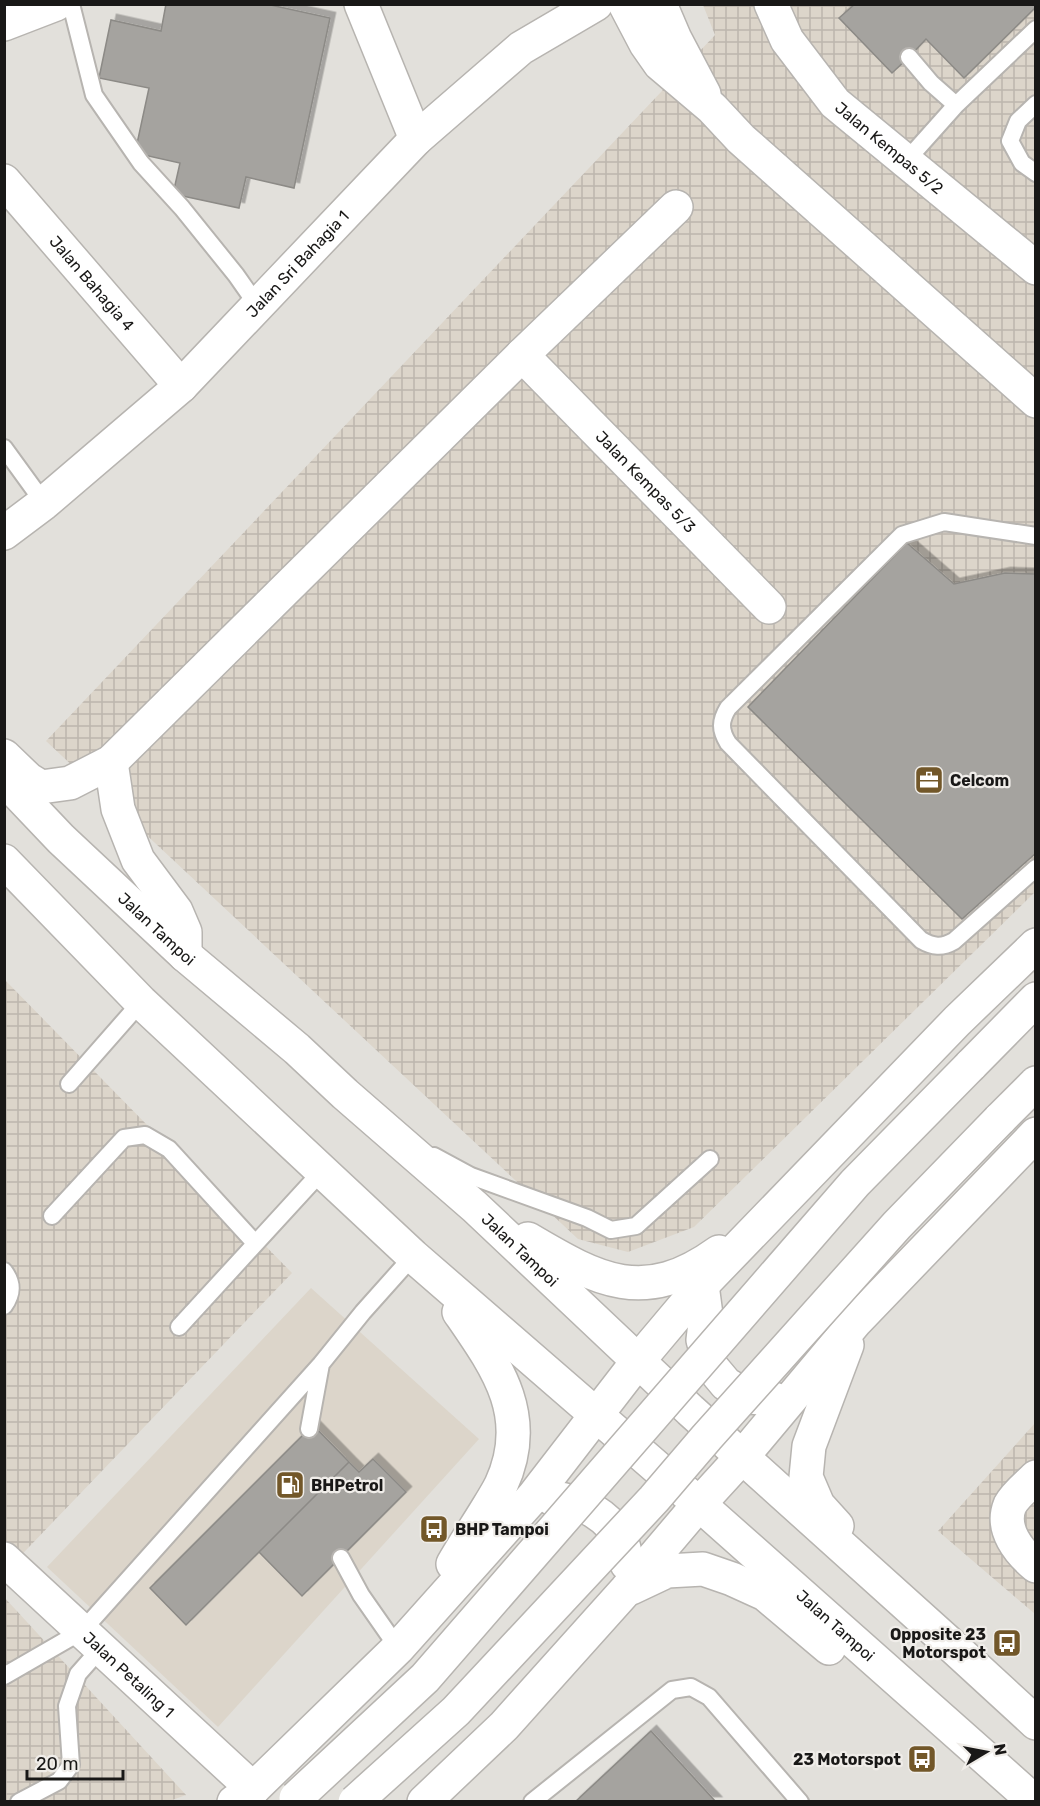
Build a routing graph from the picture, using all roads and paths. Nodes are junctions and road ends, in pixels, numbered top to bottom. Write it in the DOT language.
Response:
graph roads {
  1 [pos="56,4"];
  2 [pos="71,4"];
  3 [pos="361,4"];
  4 [pos="596,4"];
  5 [pos="625,4"];
  6 [pos="660,4"];
  7 [pos="771,4"];
  8 [pos="4,24"];
  9 [pos="1035,29"];
  10 [pos="909,57"];
  11 [pos="1035,104"];
  12 [pos="956,105"];
  13 [pos="712,108"];
  14 [pos="416,139"];
  15 [pos="906,161"];
  16 [pos="1035,173"];
  17 [pos="4,181"];
  18 [pos="676,207"];
  19 [pos="1035,268"];
  20 [pos="257,305"];
  21 [pos="522,355"];
  22 [pos="181,386"];
  23 [pos="1035,401"];
  24 [pos="4,448"];
  25 [pos="44,503"];
  26 [pos="4,533"];
  27 [pos="1035,536"];
  28 [pos="770,607"];
  29 [pos="4,756"];
  30 [pos="111,762"];
  31 [pos="4,779"];
  32 [pos="4,861"];
  33 [pos="1035,868"];
  34 [pos="1035,945"];
  35 [pos="185,955"];
  36 [pos="1035,999"];
  37 [pos="141,1002"];
  38 [pos="1035,1083"];
  39 [pos="69,1084"];
  40 [pos="345,1094"];
  41 [pos="1035,1134"];
  42 [pos="710,1159"];
  43 [pos="322,1171"];
  44 [pos="475,1207"];
  45 [pos="52,1216"];
  46 [pos="766,1219"];
  47 [pos="255,1243"];
  48 [pos="422,1265"];
  49 [pos="4,1270"];
  50 [pos="702,1285"];
  51 [pos="4,1306"];
  52 [pos="856,1321"];
  53 [pos="179,1327"];
  54 [pos="638,1360"];
  55 [pos="321,1364"];
  56 [pos="798,1391"];
  57 [pos="597,1414"];
  58 [pos="309,1429"];
  59 [pos="742,1457"];
  60 [pos="1035,1477"];
  61 [pos="533,1497"];
  62 [pos="699,1503"];
  63 [pos="340,1558"];
  64 [pos="4,1559"];
  65 [pos="1035,1566"];
  66 [pos="626,1590"];
  67 [pos="406,1639"];
  68 [pos="92,1640"];
  69 [pos="950,1644"];
  70 [pos="4,1676"];
  71 [pos="1035,1723"];
  72 [pos="1010,1780"];
  73 [pos="243,1795"];
  74 [pos="293,1800"];
  75 [pos="19,1802"];
  76 [pos="355,1802"];
  77 [pos="424,1802"];
  78 [pos="532,1802"];
  79 [pos="800,1802"];
  80 [pos="1035,1802"];
  1 -- 8 [label="main road"];
  2 -- 20 [label="lane"];
  3 -- 14 [label="main road"];
  4 -- 14 [label="main road, Jalan Sri Bahagia 1"];
  5 -- 13 [label="main road"];
  6 -- 13 [label="main road"];
  7 -- 15 [label="main road, Jalan Kempas 5/2"];
  9 -- 12 [label="lane"];
  10 -- 12 [label="lane"];
  11 -- 16 [label="lane"];
  12 -- 15 [label="lane"];
  13 -- 23 [label="main road"];
  14 -- 20 [label="main road, Jalan Sri Bahagia 1"];
  15 -- 19 [label="main road, Jalan Kempas 5/2"];
  17 -- 22 [label="main road, Jalan Bahagia 4"];
  18 -- 21 [label="main road"];
  20 -- 22 [label="main road, Jalan Sri Bahagia 1"];
  21 -- 28 [label="main road, Jalan Kempas 5/3"];
  21 -- 30 [label="main road"];
  22 -- 25 [label="main road, Jalan Sri Bahagia 1"];
  24 -- 25 [label="lane"];
  25 -- 26 [label="main road, Jalan Sri Bahagia 1"];
  27 -- 33 [label="lane"];
  29 -- 30 [label="main road"];
  30 -- 35 [label="main road"];
  31 -- 35 [label="main road, Jalan Tampoi"];
  32 -- 37 [label="main road, Jalan Tampoi"];
  34 -- 46 [label="main road"];
  35 -- 40 [label="main road, Jalan Tampoi"];
  36 -- 74 [label="main road, bridge"];
  37 -- 39 [label="lane"];
  37 -- 43 [label="main road, Jalan Tampoi"];
  38 -- 76 [label="main road, bridge"];
  40 -- 42 [label="lane"];
  40 -- 44 [label="main road, Jalan Tampoi"];
  41 -- 52 [label="main road"];
  43 -- 47 [label="lane"];
  43 -- 48 [label="main road, Jalan Tampoi"];
  44 -- 46 [label="main road"];
  44 -- 54 [label="main road, Jalan Tampoi"];
  45 -- 47 [label="lane"];
  46 -- 50 [label="main road"];
  47 -- 53 [label="lane"];
  48 -- 55 [label="lane"];
  48 -- 57 [label="main road, Jalan Tampoi"];
  48 -- 67 [label="main road"];
  49 -- 51 [label="lane"];
  50 -- 54 [label="main road"];
  50 -- 56 [label="main road"];
  52 -- 56 [label="main road"];
  52 -- 69 [label="main road"];
  54 -- 57 [label="main road"];
  54 -- 59 [label="main road, Jalan Tampoi"];
  55 -- 58 [label="lane"];
  55 -- 68 [label="lane"];
  56 -- 59 [label="main road"];
  57 -- 61 [label="main road"];
  57 -- 62 [label="main road, Jalan Tampoi"];
  59 -- 62 [label="main road"];
  59 -- 69 [label="main road, Jalan Tampoi"];
  60 -- 65 [label="main road"];
  61 -- 66 [label="main road"];
  61 -- 67 [label="main road"];
  62 -- 66 [label="main road"];
  62 -- 72 [label="main road, Jalan Tampoi"];
  63 -- 67 [label="lane"];
  64 -- 68 [label="main road, Jalan Petaling 1"];
  66 -- 72 [label="main road"];
  66 -- 77 [label="main road"];
  67 -- 73 [label="main road"];
  68 -- 70 [label="lane"];
  68 -- 73 [label="main road, Jalan Petaling 1"];
  68 -- 75 [label="lane"];
  69 -- 71 [label="main road, Jalan Tampoi"];
  72 -- 80 [label="main road, Jalan Tampoi"];
  78 -- 79 [label="lane"];
}
